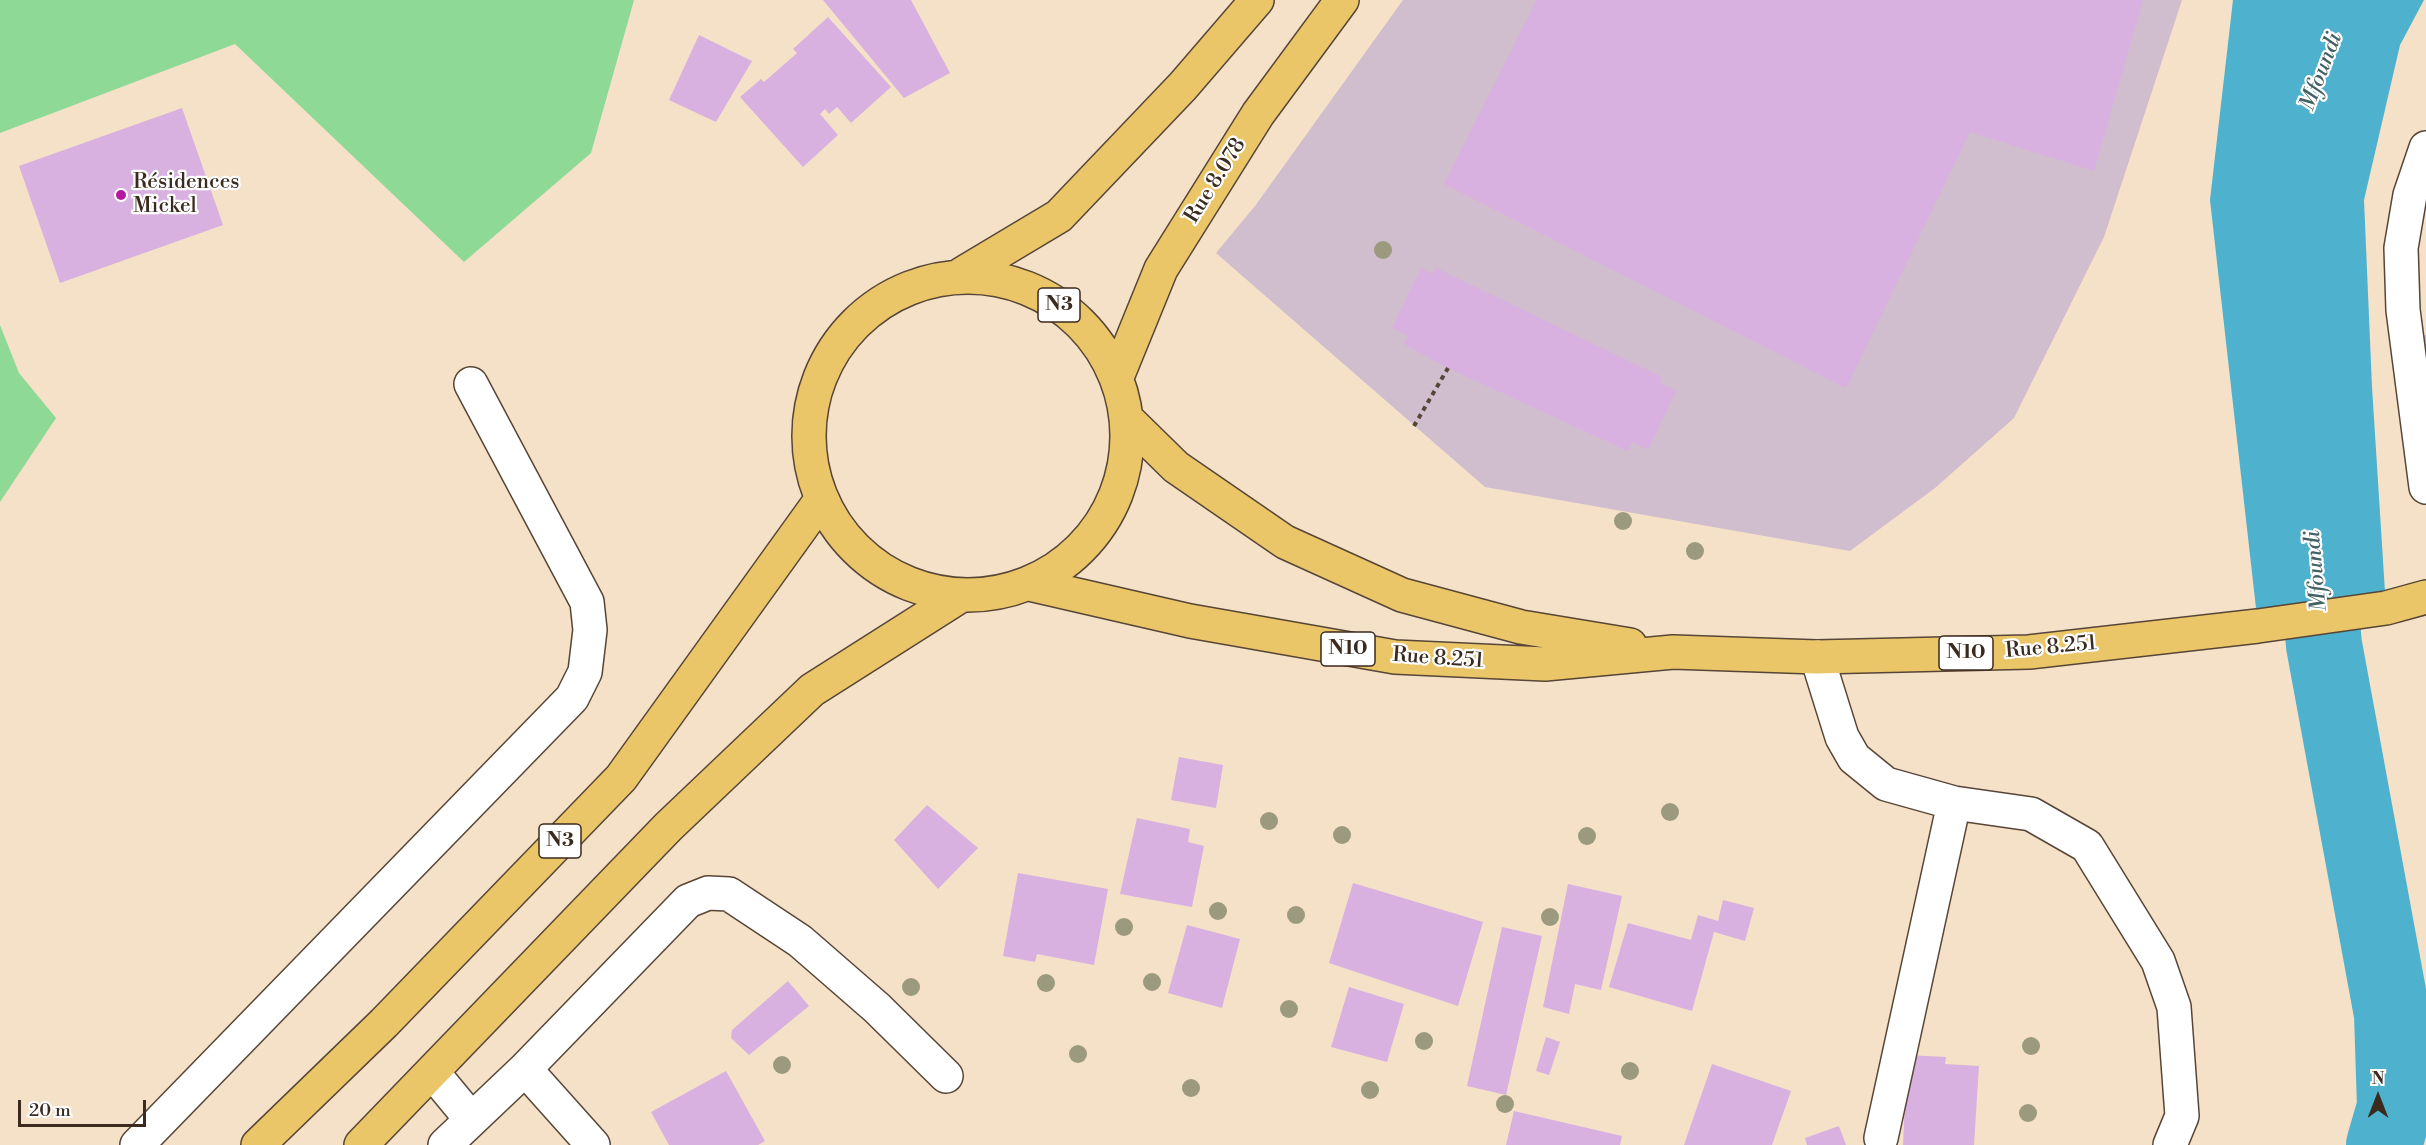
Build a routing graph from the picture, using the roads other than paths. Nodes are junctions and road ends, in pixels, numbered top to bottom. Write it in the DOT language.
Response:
graph roads {
  1 [pos="1257,0"];
  2 [pos="1342,0"];
  3 [pos="2426,148"];
  4 [pos="962,274"];
  5 [pos="1117,377"];
  6 [pos="471,384"];
  7 [pos="1128,420"];
  8 [pos="2426,487"];
  9 [pos="821,500"];
  10 [pos="1029,584"];
  11 [pos="960,596"];
  12 [pos="2426,597"];
  13 [pos="1673,652"];
  14 [pos="1817,657"];
  15 [pos="1953,803"];
  16 [pos="525,1068"];
  17 [pos="433,1073"];
  18 [pos="946,1076"];
  19 [pos="471,1119"];
  20 [pos="1881,1138"];
  21 [pos="137,1145"];
  22 [pos="258,1145"];
  23 [pos="361,1145"];
  24 [pos="445,1145"];
  25 [pos="593,1145"];
  26 [pos="2170,1145"];
  1 -- 4 [label="highway, N3"];
  2 -- 5 [label="highway, Rue 8.078"];
  3 -- 8 [label="street"];
  4 -- 5 [label="highway, N3"];
  4 -- 9 [label="highway, N3"];
  5 -- 7 [label="highway, N3"];
  6 -- 21 [label="street"];
  7 -- 10 [label="highway, N3"];
  7 -- 13 [label="highway, Rue 8.251 / N10"];
  9 -- 11 [label="highway, N3"];
  9 -- 22 [label="highway, N3"];
  10 -- 11 [label="highway, N3"];
  10 -- 13 [label="highway, Rue 8.251 / N10"];
  11 -- 17 [label="highway, N3"];
  12 -- 14 [label="highway, Rue 8.251 / N10"];
  13 -- 14 [label="highway, Rue 8.251 / N10"];
  14 -- 15 [label="street"];
  15 -- 20 [label="street"];
  15 -- 26 [label="street"];
  16 -- 18 [label="street"];
  16 -- 19 [label="street"];
  16 -- 25 [label="street"];
  17 -- 19 [label="street"];
  17 -- 23 [label="highway, N3"];
  19 -- 24 [label="street"];
}
